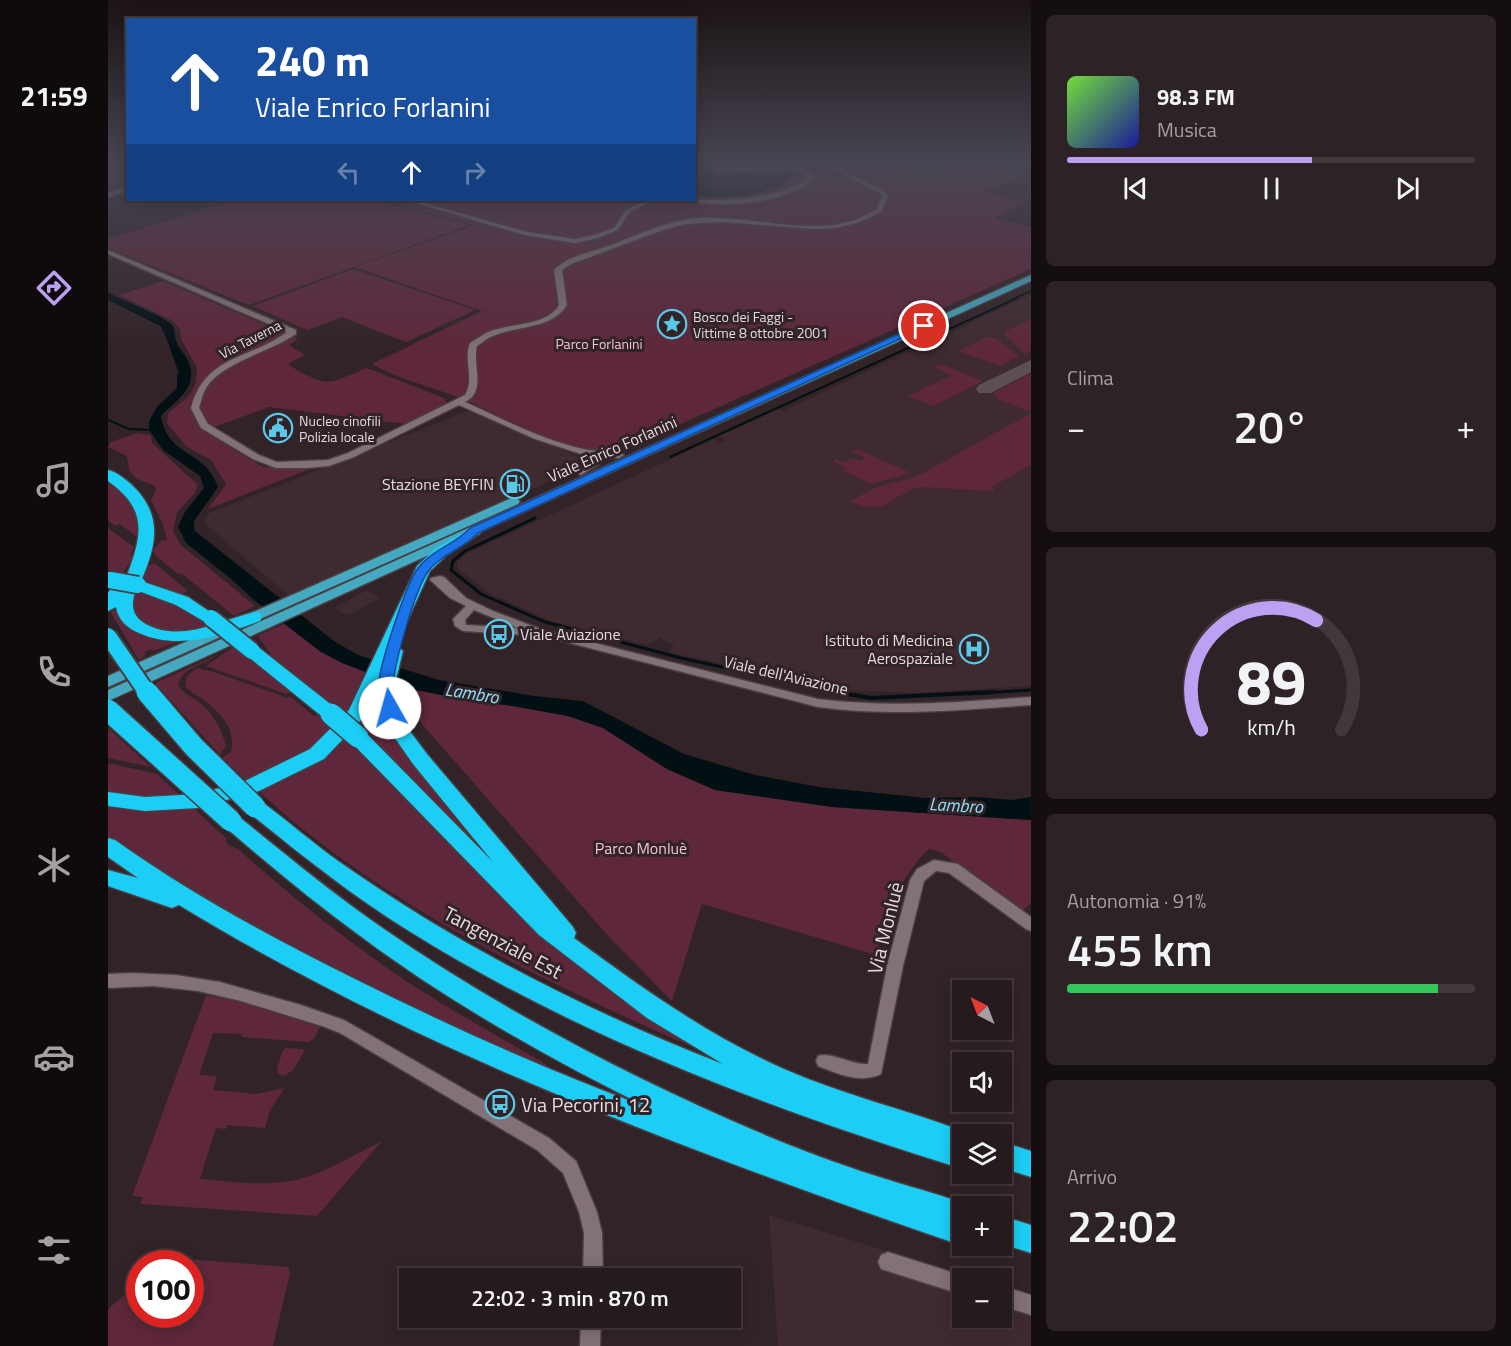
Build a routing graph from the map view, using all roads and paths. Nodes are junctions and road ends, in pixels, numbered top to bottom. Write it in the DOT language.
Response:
graph roads {
  1 [pos="501,227"];
  2 [pos="617,227"];
  3 [pos="668,227"];
  4 [pos="802,227"];
  5 [pos="823,227"];
  6 [pos="108,252"];
  7 [pos="1031,272"];
  8 [pos="1031,278"];
  9 [pos="459,402"];
  10 [pos="591,454"];
  11 [pos="619,454"];
  12 [pos="581,472"];
  13 [pos="108,474"];
  14 [pos="146,522"];
  15 [pos="474,531"];
  16 [pos="109,580"];
  17 [pos="461,598"];
  18 [pos="473,605"];
  19 [pos="108,606"];
  20 [pos="292,606"];
  21 [pos="264,616"];
  22 [pos="539,632"];
  23 [pos="108,636"];
  24 [pos="379,681"];
  25 [pos="108,682"];
  26 [pos="108,696"];
  27 [pos="1031,701"];
  28 [pos="108,710"];
  29 [pos="108,799"];
  30 [pos="108,846"];
  31 [pos="108,878"];
  32 [pos="1031,925"];
  33 [pos="239,929"];
  34 [pos="601,970"];
  35 [pos="108,981"];
  36 [pos="824,1061"];
  37 [pos="952,1139"];
  38 [pos="952,1153"];
  39 [pos="1012,1158"];
  40 [pos="1031,1164"];
  41 [pos="1012,1170"];
  42 [pos="1031,1175"];
  43 [pos="952,1213"];
  44 [pos="952,1228"];
  45 [pos="888,1262"];
  46 [pos="593,1268"];
  47 [pos="952,1282"];
  48 [pos="1012,1299"];
  49 [pos="1031,1305"];
  50 [pos="591,1328"];
  51 [pos="590,1346"];
  1 -- 2 [label="street"];
  3 -- 9 [label="street"];
  4 -- 5 [label="street"];
  6 -- 9 [label="street, Via Taverna"];
  7 -- 11 [label="main road, Viale Enrico Forlanini"];
  8 -- 15 [label="main road, Viale Enrico Forlanini"];
  9 -- 10 [label="street"];
  10 -- 11 [label="street"];
  10 -- 12 [label="street"];
  11 -- 12 [label="main road, Viale Enrico Forlanini"];
  12 -- 20 [label="main road, Viale Enrico Forlanini"];
  13 -- 14 [label="highway"];
  14 -- 19 [label="highway"];
  14 -- 21 [label="highway"];
  15 -- 20 [label="main road, Viale Enrico Forlanini"];
  15 -- 24 [label="highway"];
  16 -- 34 [label="highway, bridge"];
  17 -- 18 [label="street, Viale dell'Aviazione"];
  18 -- 22 [label="street, Viale dell'Aviazione"];
  18 -- 22 [label="street, Viale dell'Aviazione"];
  20 -- 21 [label="main road, Viale Enrico Forlanini"];
  21 -- 25 [label="main road, Viale Enrico Forlanini"];
  21 -- 26 [label="main road, Viale Enrico Forlanini"];
  22 -- 27 [label="street, Viale dell'Aviazione"];
  23 -- 38 [label="highway, Tangenziale Est, bridge"];
  24 -- 29 [label="highway"];
  24 -- 34 [label="highway"];
  28 -- 43 [label="highway, bridge"];
  30 -- 33 [label="highway"];
  31 -- 33 [label="highway"];
  32 -- 36 [label="street, Via Monluè"];
  33 -- 44 [label="highway"];
  34 -- 37 [label="highway"];
  35 -- 46 [label="street"];
  39 -- 40 [label="highway"];
  41 -- 42 [label="highway"];
  45 -- 47 [label="street"];
  48 -- 49 [label="street"];
  50 -- 51 [label="street"];
}
